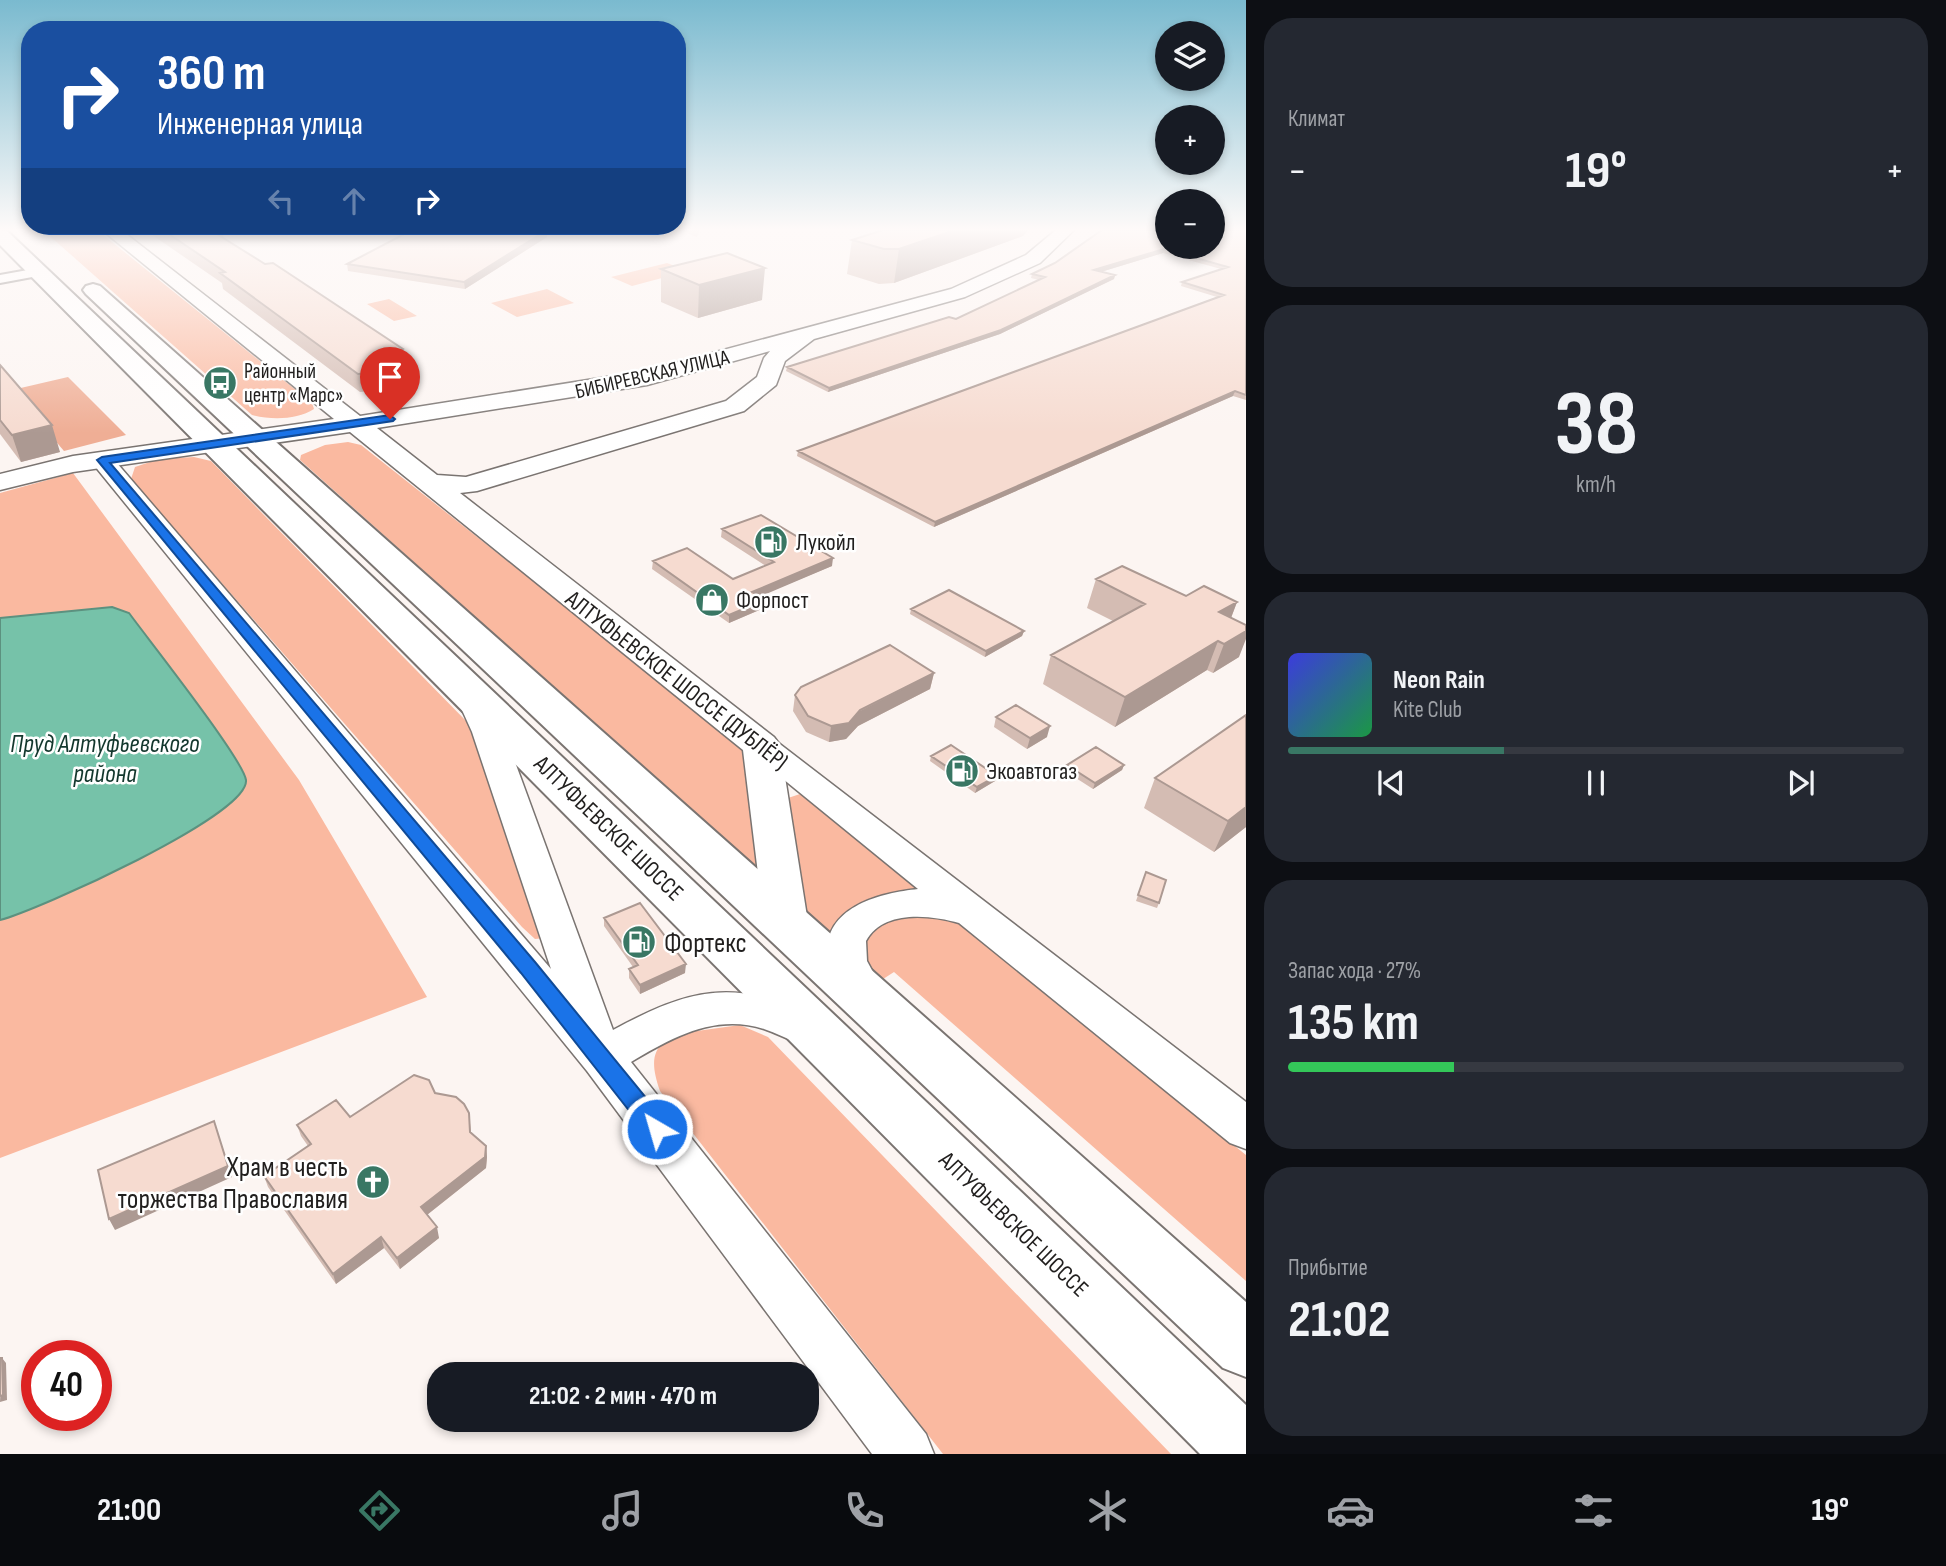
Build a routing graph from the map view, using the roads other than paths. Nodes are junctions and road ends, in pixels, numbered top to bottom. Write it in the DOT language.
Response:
graph roads {
  1 [pos="64,298"];
  2 [pos="101,298"];
  3 [pos="195,298"];
  4 [pos="936,298"];
  5 [pos="805,337"];
  6 [pos="619,384"];
  7 [pos="699,418"];
  8 [pos="353,424"];
  9 [pos="255,438"];
  10 [pos="214,444"];
  11 [pos="102,460"];
  12 [pos="502,476"];
  13 [pos="0,482"];
  14 [pos="428,483"];
  15 [pos="464,513"];
  16 [pos="462,685"];
  17 [pos="761,745"];
  18 [pos="982,919"];
  19 [pos="786,923"];
  20 [pos="566,955"];
  21 [pos="528,968"];
  22 [pos="883,1012"];
  23 [pos="831,1046"];
  24 [pos="602,1058"];
  25 [pos="1246,1129"];
  26 [pos="1246,1345"];
  27 [pos="1246,1452"];
  28 [pos="906,1454"];
  1 -- 10 [label="main road, АЛТУФЬЕВСКОЕ ШОССЕ"];
  2 -- 9 [label="main road, АЛТУФЬЕВСКОЕ ШОССЕ"];
  3 -- 8 [label="main road, АЛТУФЬЕВСКОЕ ШОССЕ (ДУБЛЁР)"];
  4 -- 5 [label="main road, БИБИРЕВСКАЯ УЛИЦА"];
  5 -- 6 [label="main road, БИБИРЕВСКАЯ УЛИЦА"];
  5 -- 7 [label="main road"];
  6 -- 7 [label="main road"];
  6 -- 8 [label="main road, БИБИРЕВСКАЯ УЛИЦА"];
  7 -- 12 [label="main road"];
  8 -- 9 [label="main road, БИБИРЕВСКАЯ УЛИЦА"];
  8 -- 14 [label="main road, АЛТУФЬЕВСКОЕ ШОССЕ (ДУБЛЁР)"];
  9 -- 10 [label="main road, БИБИРЕВСКАЯ УЛИЦА"];
  9 -- 19 [label="main road, АЛТУФЬЕВСКОЕ ШОССЕ"];
  10 -- 11 [label="main road, БИБИРЕВСКАЯ УЛИЦА"];
  10 -- 16 [label="main road, АЛТУФЬЕВСКОЕ ШОССЕ"];
  11 -- 13 [label="main road, БИБИРЕВСКАЯ УЛИЦА"];
  11 -- 21 [label="street"];
  12 -- 14 [label="main road"];
  12 -- 15 [label="main road"];
  14 -- 15 [label="main road, АЛТУФЬЕВСКОЕ ШОССЕ (ДУБЛЁР)"];
  15 -- 17 [label="main road, АЛТУФЬЕВСКОЕ ШОССЕ (ДУБЛЁР)"];
  16 -- 20 [label="street"];
  16 -- 23 [label="main road, АЛТУФЬЕВСКОЕ ШОССЕ"];
  17 -- 18 [label="street, АЛТУФЬЕВСКОЕ ШОССЕ (ДУБЛЁР)"];
  17 -- 19 [label="main road"];
  18 -- 22 [label="street"];
  18 -- 25 [label="street, АЛТУФЬЕВСКОЕ ШОССЕ (ДУБЛЁР)"];
  19 -- 22 [label="main road, АЛТУФЬЕВСКОЕ ШОССЕ"];
  20 -- 21 [label="street"];
  20 -- 24 [label="street"];
  21 -- 24 [label="street"];
  22 -- 26 [label="main road, АЛТУФЬЕВСКОЕ ШОССЕ"];
  23 -- 24 [label="street"];
  23 -- 27 [label="main road, АЛТУФЬЕВСКОЕ ШОССЕ"];
  24 -- 28 [label="street"];
}
